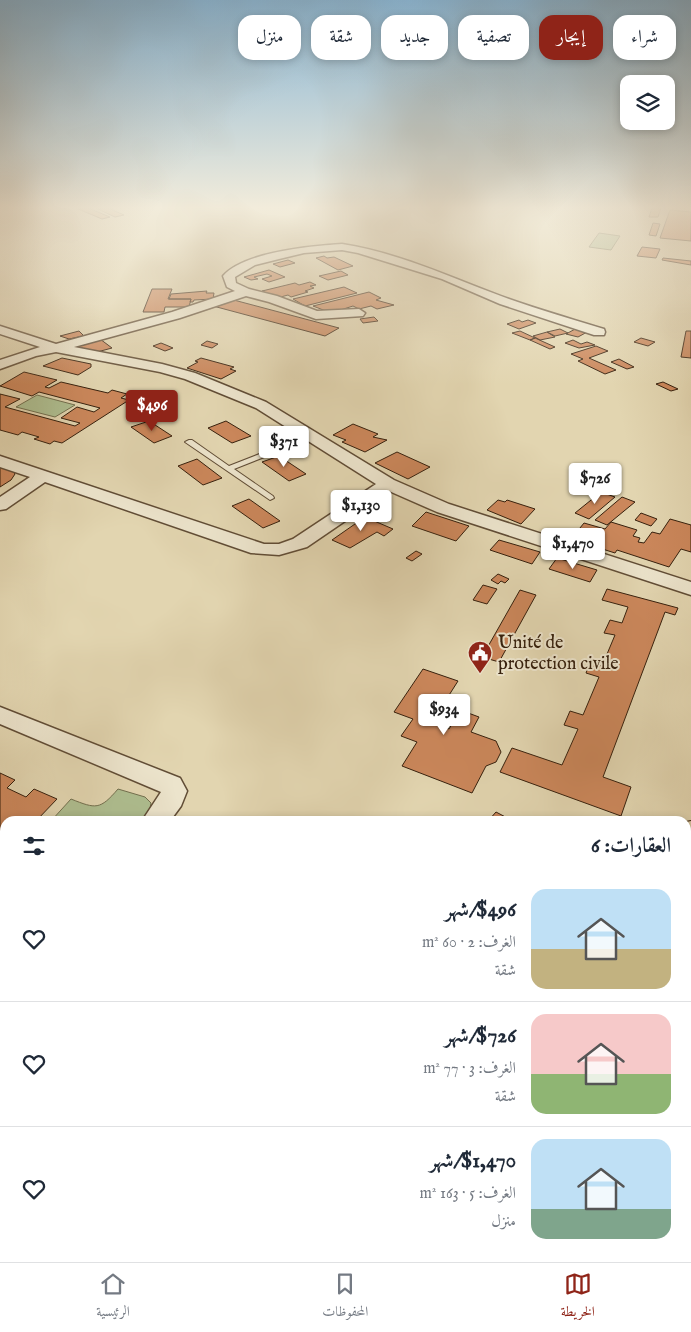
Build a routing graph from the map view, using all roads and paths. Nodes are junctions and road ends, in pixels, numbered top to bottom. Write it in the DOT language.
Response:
graph roads {
  1 [pos="246,267"];
  2 [pos="414,267"];
  3 [pos="245,292"];
  4 [pos="359,313"];
  5 [pos="0,330"];
  6 [pos="598,332"];
  7 [pos="56,348"];
  8 [pos="0,365"];
  9 [pos="311,437"];
  10 [pos="189,442"];
  11 [pos="0,461"];
  12 [pos="228,469"];
  13 [pos="43,476"];
  14 [pos="388,484"];
  15 [pos="270,498"];
  16 [pos="0,506"];
  17 [pos="691,589"];
  18 [pos="0,715"];
  19 [pos="159,816"];
  1 -- 3 [label="street"];
  2 -- 6 [label="street"];
  3 -- 4 [label="street"];
  3 -- 7 [label="street"];
  5 -- 7 [label="street"];
  7 -- 8 [label="street"];
  7 -- 9 [label="street"];
  9 -- 12 [label="lane"];
  9 -- 14 [label="street"];
  10 -- 12 [label="lane"];
  11 -- 13 [label="street"];
  12 -- 15 [label="lane"];
  13 -- 14 [label="street"];
  13 -- 16 [label="street"];
  14 -- 17 [label="street"];
  18 -- 19 [label="street"];
}
